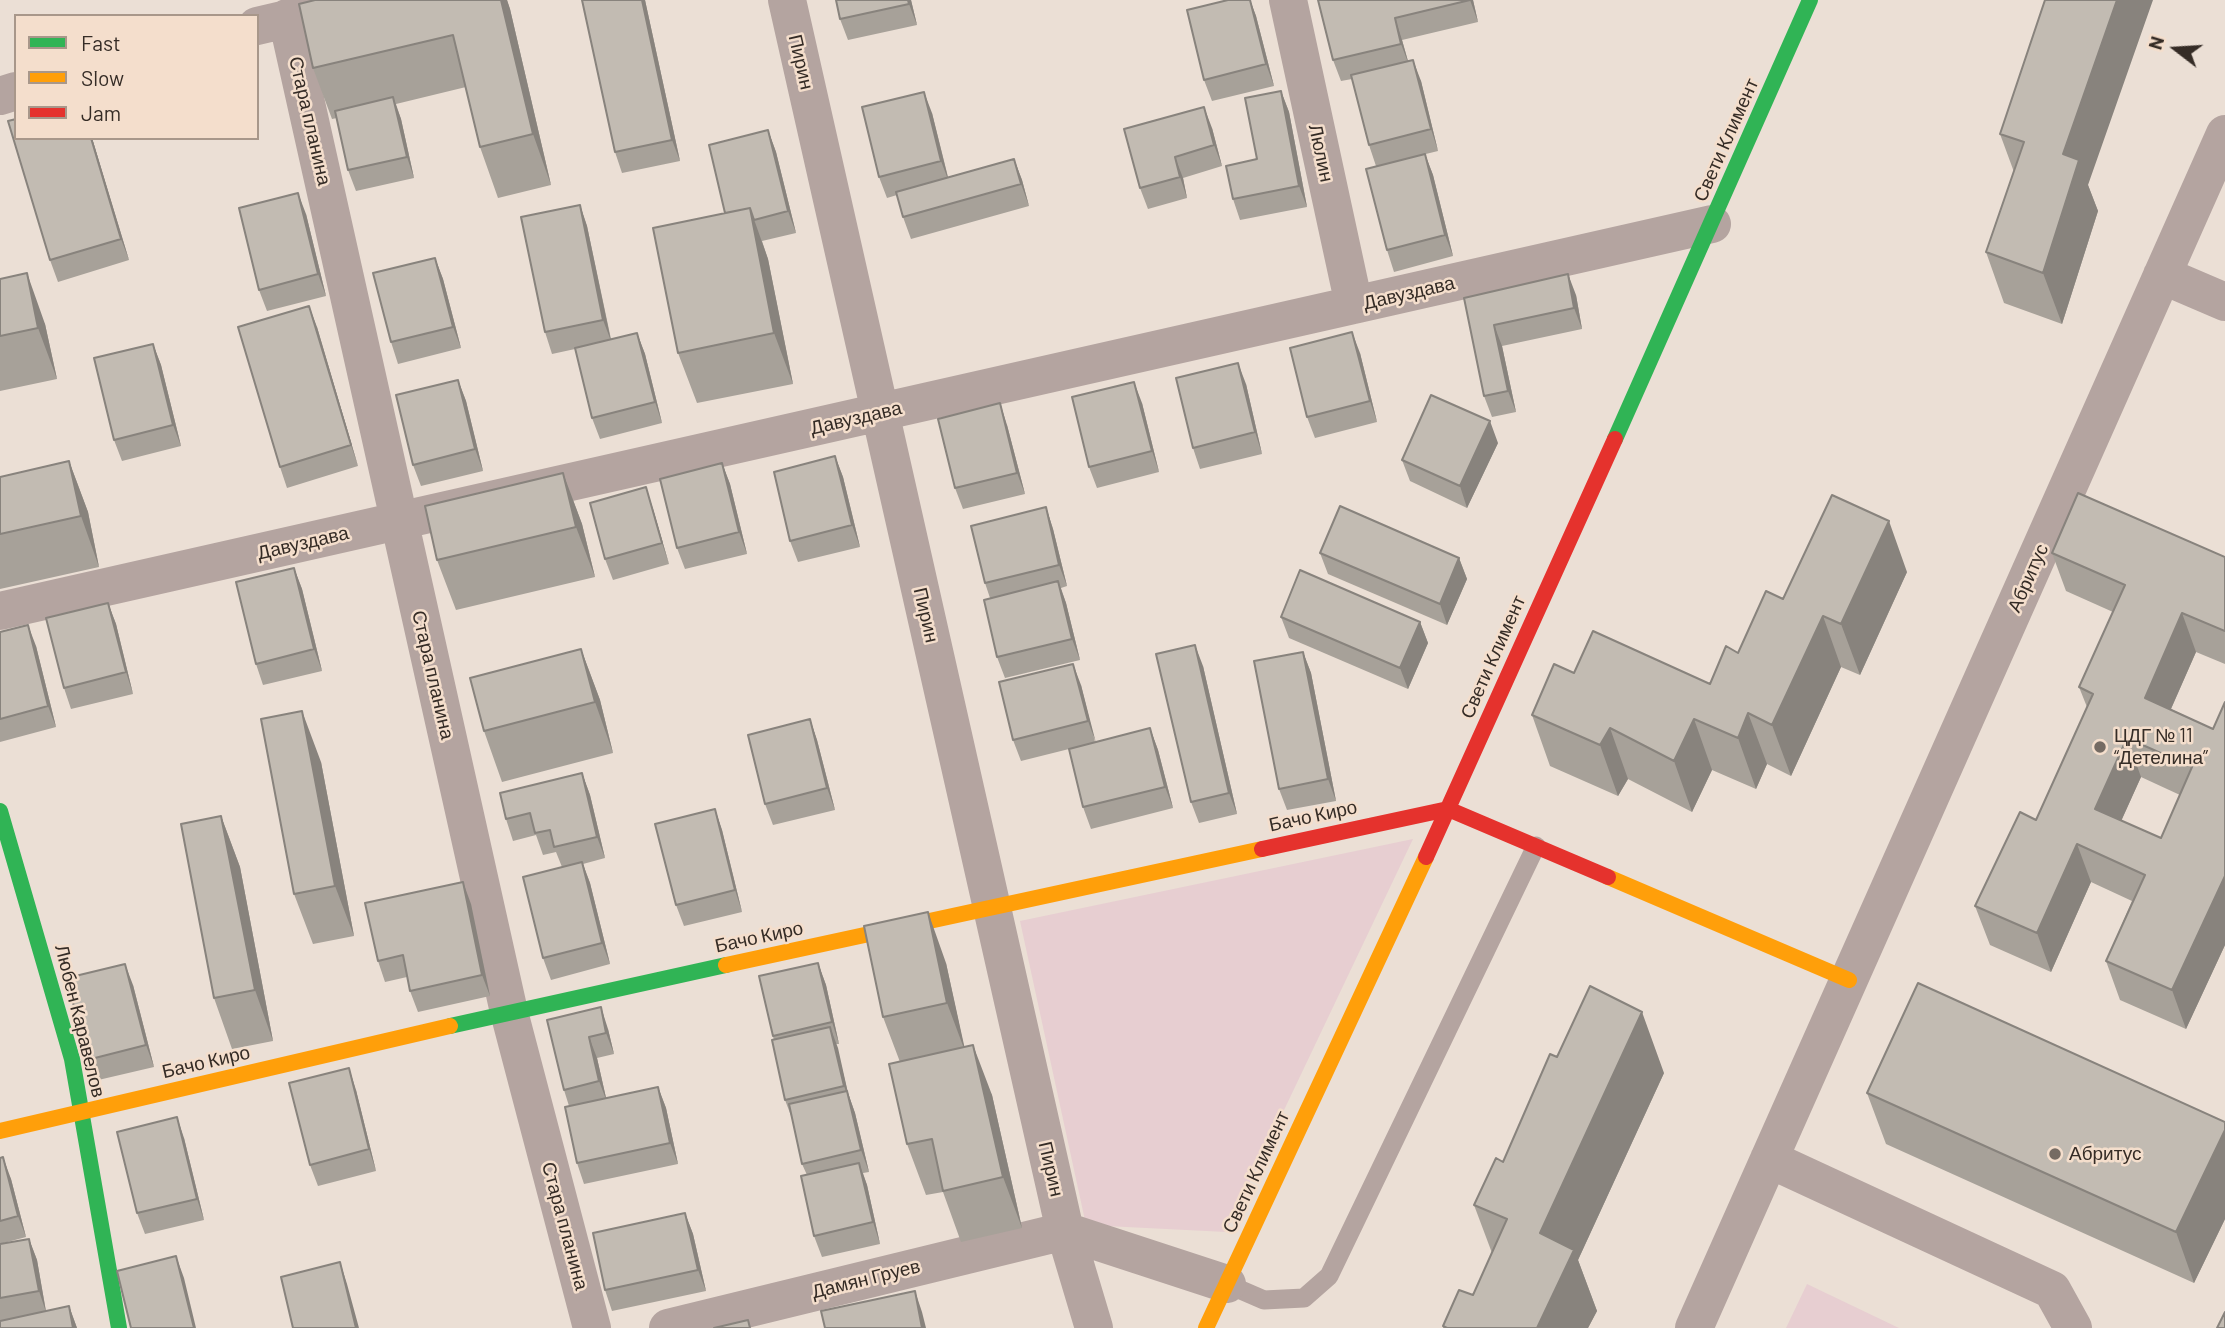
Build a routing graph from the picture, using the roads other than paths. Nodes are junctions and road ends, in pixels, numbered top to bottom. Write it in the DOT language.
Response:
graph roads {
  1 [pos="369,0"];
  2 [pos="787,0"];
  3 [pos="1288,0"];
  4 [pos="1810,0"];
  5 [pos="272,22"];
  6 [pos="2225,134"];
  7 [pos="1712,224"];
  8 [pos="2162,275"];
  9 [pos="2225,302"];
  10 [pos="1354,305"];
  11 [pos="880,413"];
  12 [pos="399,521"];
  13 [pos="0,611"];
  14 [pos="1448,808"];
  15 [pos="0,811"];
  16 [pos="1536,846"];
  17 [pos="992,908"];
  18 [pos="1849,980"];
  19 [pos="509,1012"];
  20 [pos="81,1114"];
  21 [pos="0,1131"];
  22 [pos="1769,1159"];
  23 [pos="1065,1231"];
  24 [pos="1227,1284"];
  25 [pos="119,1328"];
  26 [pos="592,1328"];
  27 [pos="668,1328"];
  28 [pos="1094,1328"];
  29 [pos="1206,1328"];
  30 [pos="1694,1328"];
  31 [pos="2073,1328"];
  1 -- 5 [label="street"];
  2 -- 11 [label="street, Пирин"];
  3 -- 10 [label="street, Люлин"];
  4 -- 7 [label="street, Свети Климент"];
  5 -- 12 [label="street, Стара планина"];
  6 -- 8 [label="street, Абритус"];
  7 -- 10 [label="street, Давуздава"];
  7 -- 14 [label="street, Свети Климент"];
  8 -- 9 [label="street"];
  8 -- 18 [label="street, Абритус"];
  10 -- 11 [label="street, Давуздава"];
  11 -- 12 [label="street, Давуздава"];
  11 -- 17 [label="street, Пирин"];
  12 -- 13 [label="street, Давуздава"];
  12 -- 19 [label="street, Стара планина"];
  14 -- 16 [label="street"];
  14 -- 17 [label="street, Бачо Киро"];
  14 -- 24 [label="street, Свети Климент"];
  15 -- 20 [label="street, Любен Каравелов"];
  16 -- 18 [label="street"];
  16 -- 24 [label="lane"];
  17 -- 19 [label="street, Бачо Киро"];
  17 -- 23 [label="street, Пирин"];
  18 -- 22 [label="street, Абритус"];
  19 -- 20 [label="street, Бачо Киро"];
  19 -- 26 [label="street, Стара планина"];
  20 -- 21 [label="street, Бачо Киро"];
  20 -- 25 [label="street, Любен Каравелов"];
  22 -- 30 [label="street, Абритус"];
  22 -- 31 [label="street"];
  23 -- 24 [label="street"];
  23 -- 27 [label="street, Дамян Груев"];
  23 -- 28 [label="street, Пирин"];
  24 -- 29 [label="street, Свети Климент"];
}
